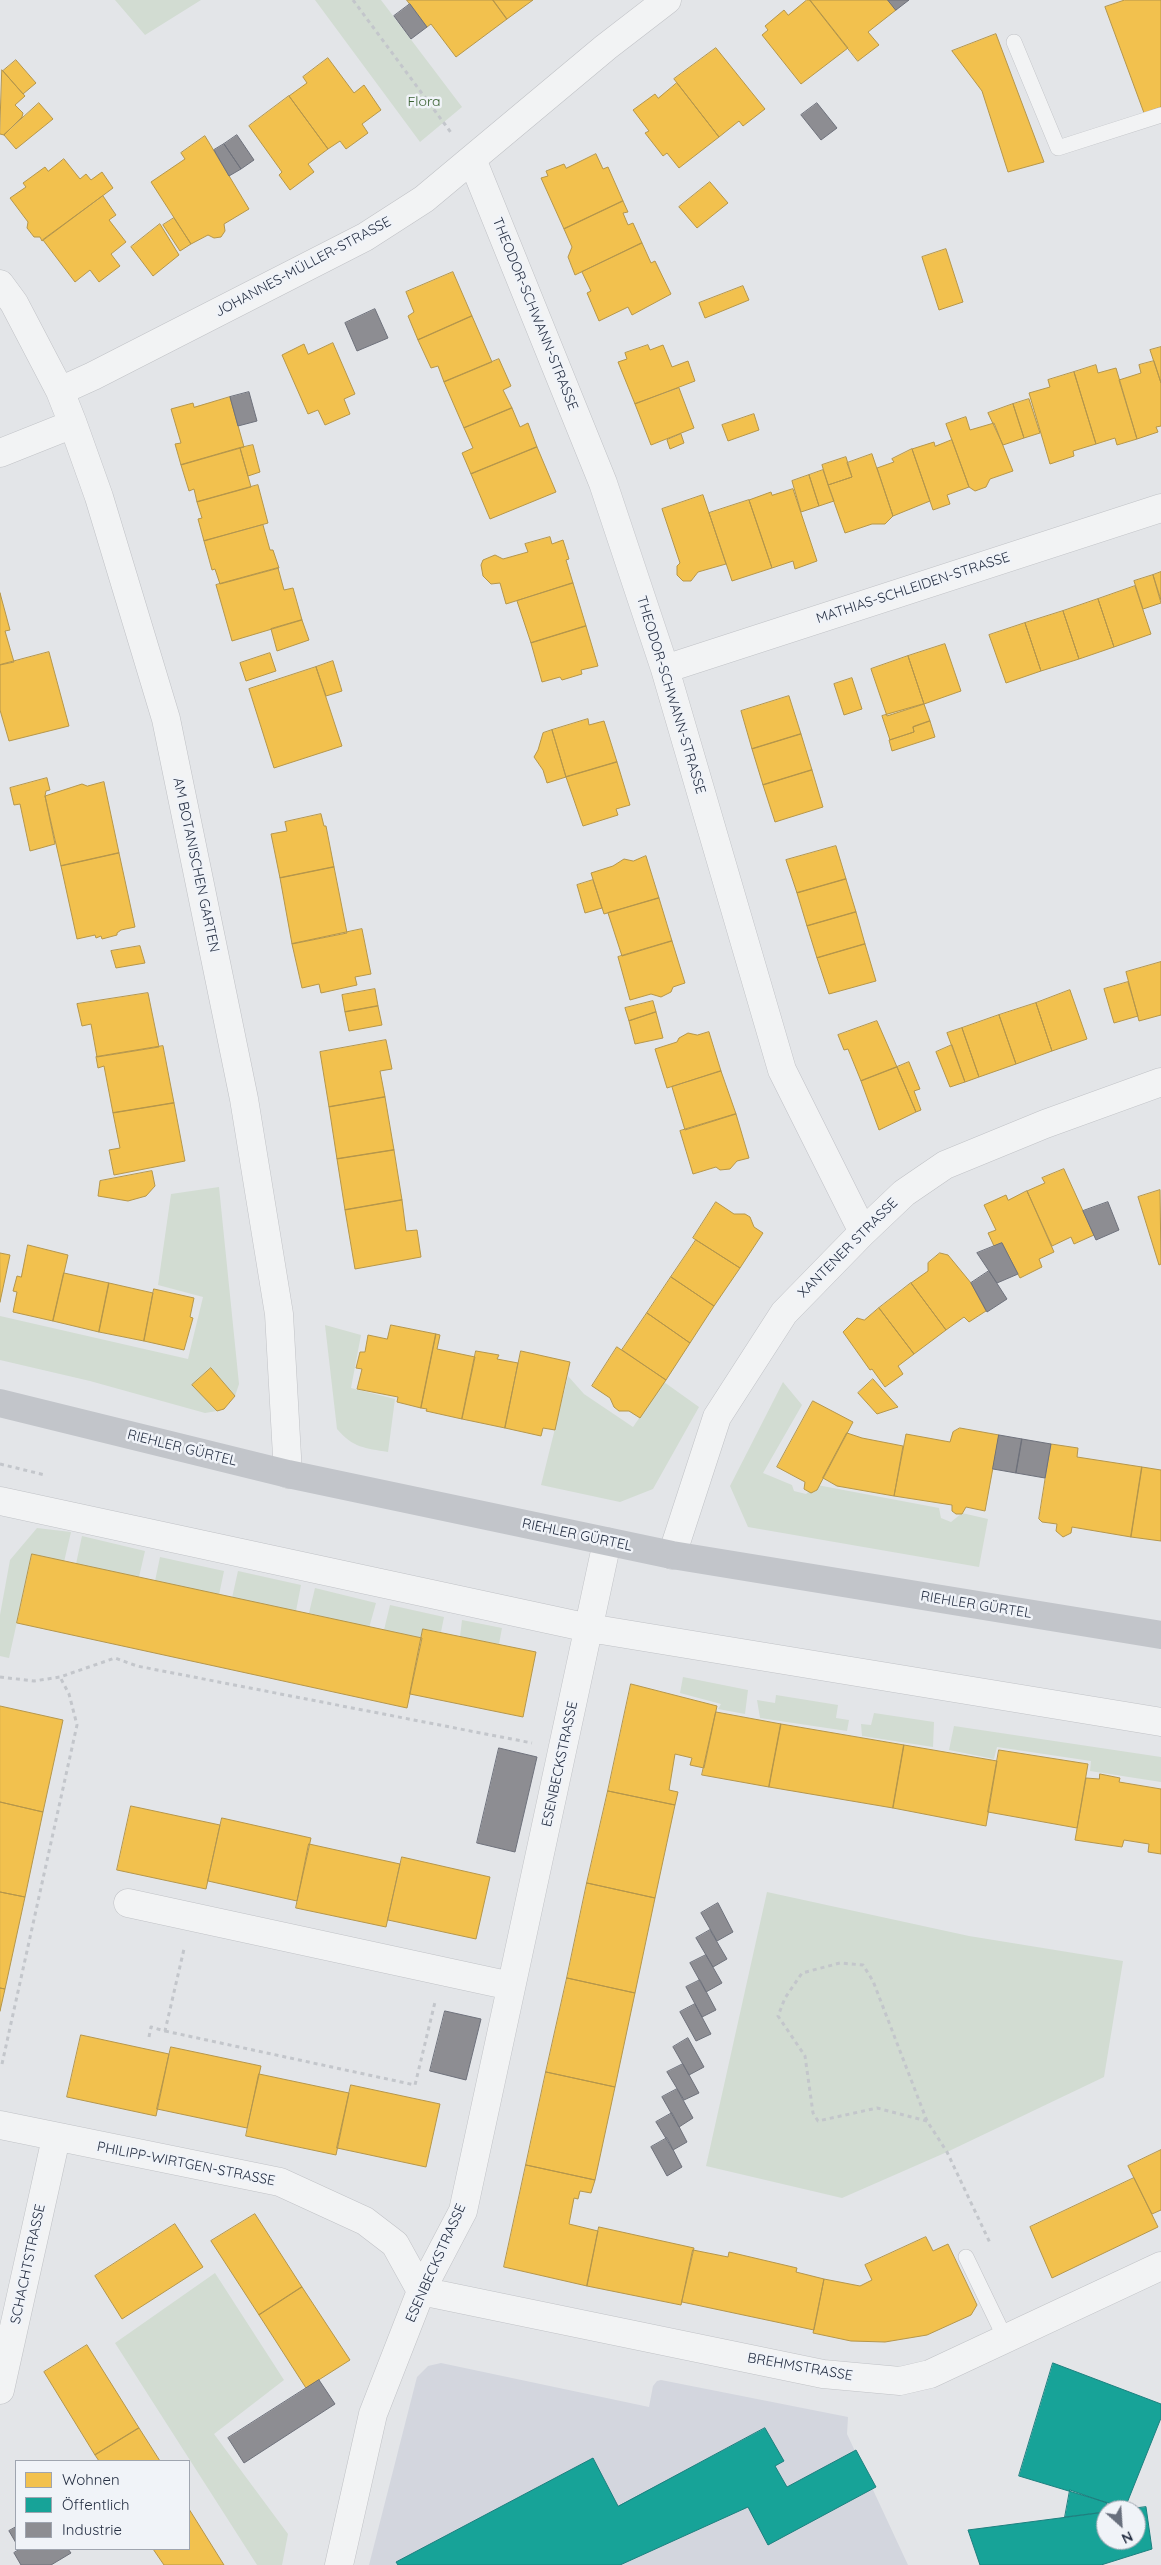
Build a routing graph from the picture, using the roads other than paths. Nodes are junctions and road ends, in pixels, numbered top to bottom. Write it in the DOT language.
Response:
graph roads {
  1 [pos="667,0"];
  2 [pos="1014,42"];
  3 [pos="1161,115"];
  4 [pos="472,159"];
  5 [pos="0,284"];
  6 [pos="60,391"];
  7 [pos="73,424"];
  8 [pos="0,453"];
  9 [pos="1161,508"];
  10 [pos="664,669"];
  11 [pos="1161,1082"];
  12 [pos="863,1232"];
  13 [pos="0,1402"];
  14 [pos="288,1474"];
  15 [pos="0,1501"];
  16 [pos="607,1542"];
  17 [pos="672,1555"];
  18 [pos="590,1628"];
  19 [pos="1161,1635"];
  20 [pos="1161,1722"];
  21 [pos="128,1903"];
  22 [pos="512,1986"];
  23 [pos="0,2126"];
  24 [pos="56,2138"];
  25 [pos="966,2258"];
  26 [pos="1161,2266"];
  27 [pos="421,2291"];
  28 [pos="1005,2338"];
  29 [pos="0,2390"];
  30 [pos="338,2565"];
  1 -- 4 [label="street, JOHANNES-MÜLLER-STRASSE"];
  2 -- 3 [label="lane"];
  4 -- 6 [label="street, JOHANNES-MÜLLER-STRASSE"];
  4 -- 10 [label="street, THEODOR-SCHWANN-STRASSE"];
  5 -- 6 [label="street, AM BOTANISCHEN GARTEN"];
  6 -- 7 [label="street, AM BOTANISCHEN GARTEN"];
  7 -- 8 [label="street"];
  7 -- 14 [label="street, AM BOTANISCHEN GARTEN"];
  9 -- 10 [label="street, MATHIAS-SCHLEIDEN-STRASSE"];
  10 -- 12 [label="street, THEODOR-SCHWANN-STRASSE"];
  11 -- 12 [label="street, XANTENER STRASSE"];
  12 -- 17 [label="street, XANTENER STRASSE"];
  13 -- 14 [label="street, RIEHLER GÜRTEL"];
  14 -- 16 [label="street, RIEHLER GÜRTEL"];
  15 -- 18 [label="street"];
  16 -- 17 [label="street, RIEHLER GÜRTEL"];
  16 -- 18 [label="street, ESENBECKSTRASSE"];
  17 -- 19 [label="street, RIEHLER GÜRTEL"];
  18 -- 20 [label="street"];
  18 -- 22 [label="street, ESENBECKSTRASSE"];
  21 -- 22 [label="street"];
  22 -- 27 [label="street, ESENBECKSTRASSE"];
  23 -- 24 [label="street, PHILIPP-WIRTGEN-STRASSE"];
  24 -- 27 [label="street, PHILIPP-WIRTGEN-STRASSE"];
  24 -- 29 [label="street, SCHACHTSTRASSE"];
  25 -- 28 [label="lane"];
  26 -- 28 [label="street, BREHMSTRASSE"];
  27 -- 28 [label="street, BREHMSTRASSE"];
  27 -- 30 [label="street, ESENBECKSTRASSE"];
}
